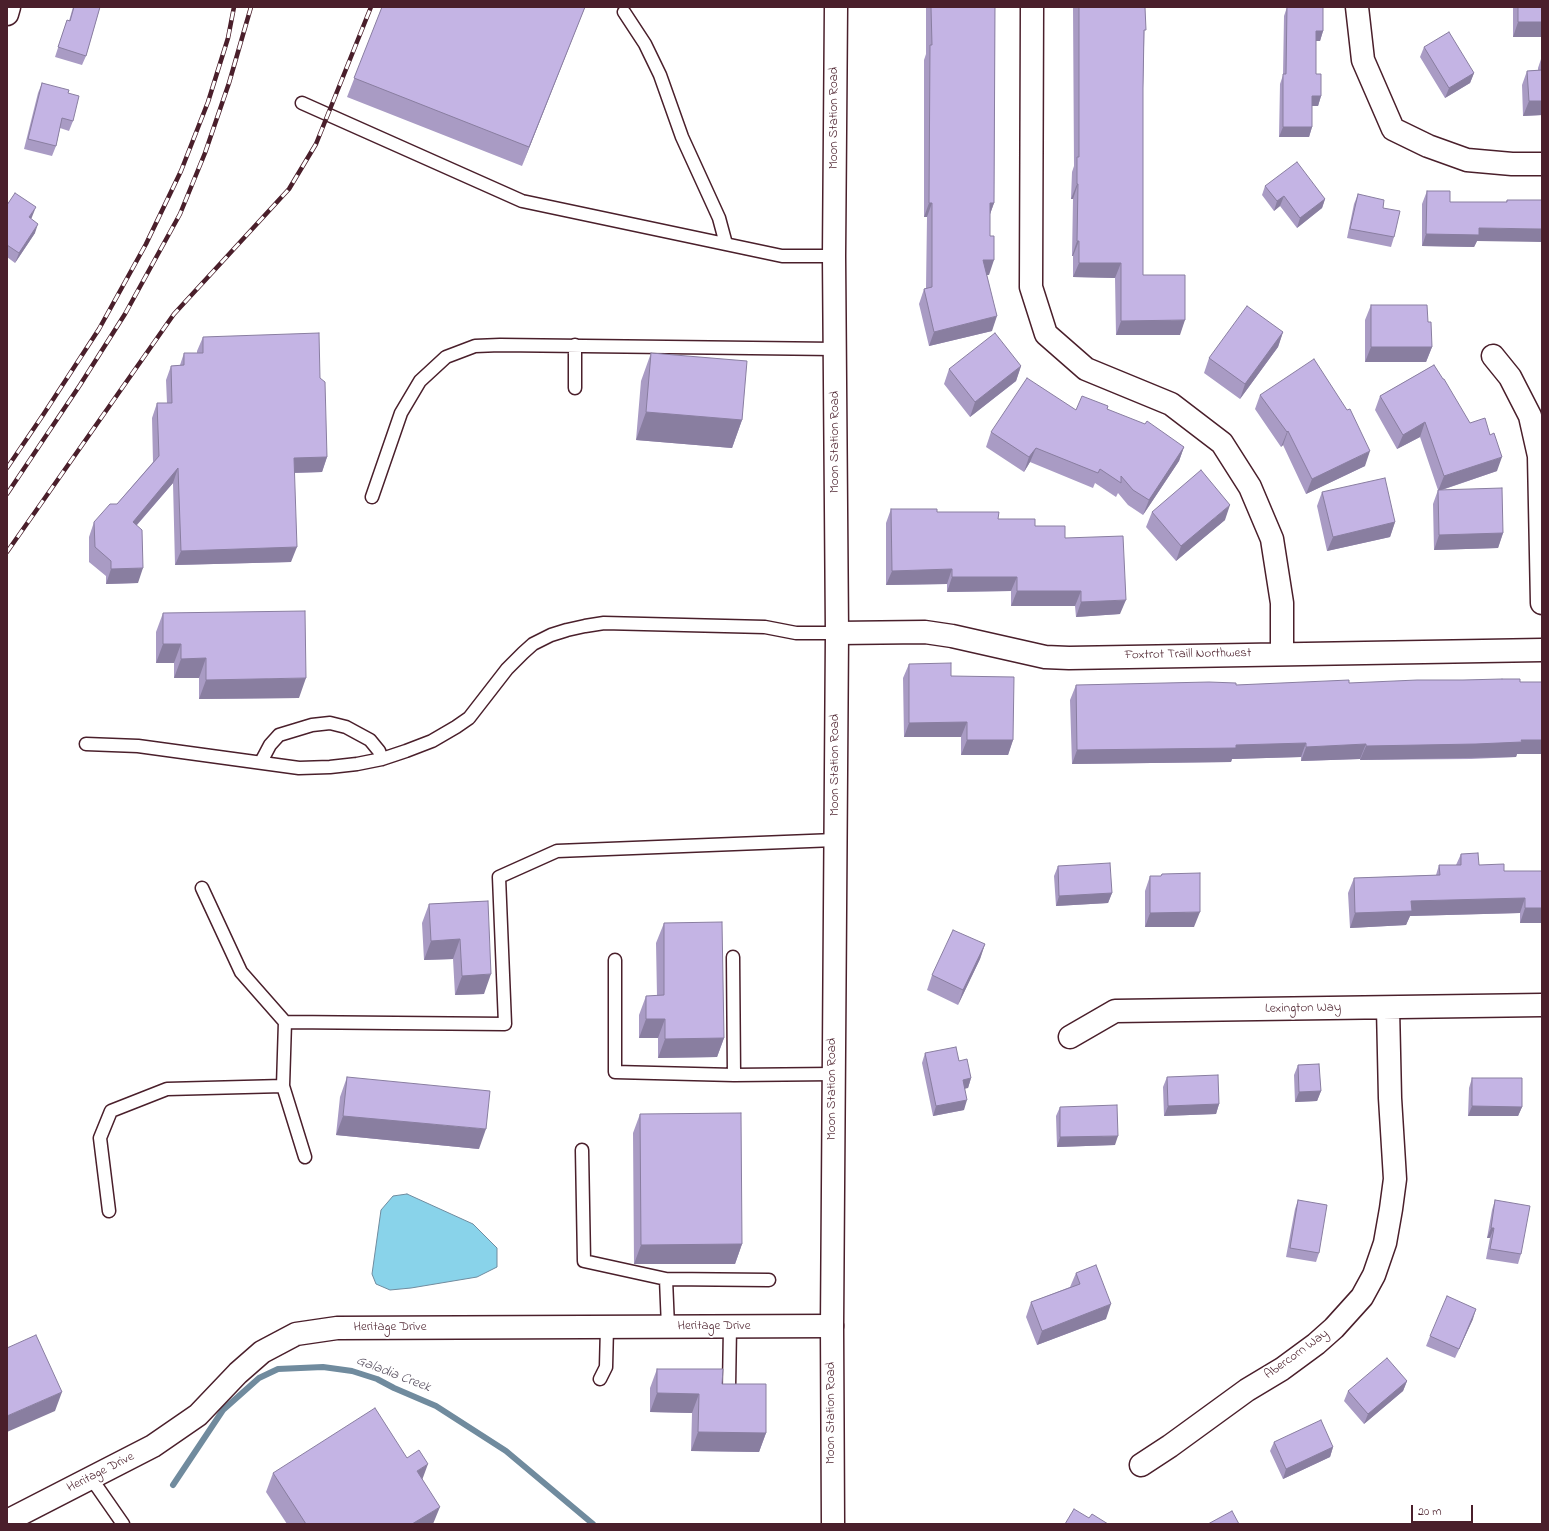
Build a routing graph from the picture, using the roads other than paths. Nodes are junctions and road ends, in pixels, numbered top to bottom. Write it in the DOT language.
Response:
graph roads {
  1 [pos="9,7"];
  2 [pos="836,7"];
  3 [pos="1032,7"];
  4 [pos="1357,7"];
  5 [pos="624,12"];
  6 [pos="7,14"];
  7 [pos="302,103"];
  8 [pos="1542,164"];
  9 [pos="726,244"];
  10 [pos="834,256"];
  11 [pos="575,345"];
  12 [pos="835,349"];
  13 [pos="1493,356"];
  14 [pos="575,388"];
  15 [pos="372,497"];
  16 [pos="1542,603"];
  17 [pos="837,632"];
  18 [pos="1542,650"];
  19 [pos="1282,653"];
  20 [pos="86,744"];
  21 [pos="382,759"];
  22 [pos="260,762"];
  23 [pos="836,840"];
  24 [pos="202,888"];
  25 [pos="734,957"];
  26 [pos="615,960"];
  27 [pos="1542,1005"];
  28 [pos="1388,1008"];
  29 [pos="285,1022"];
  30 [pos="1070,1037"];
  31 [pos="834,1074"];
  32 [pos="734,1075"];
  33 [pos="283,1086"];
  34 [pos="582,1150"];
  35 [pos="305,1157"];
  36 [pos="109,1211"];
  37 [pos="666,1279"];
  38 [pos="769,1280"];
  39 [pos="832,1326"];
  40 [pos="608,1327"];
  41 [pos="668,1327"];
  42 [pos="730,1327"];
  43 [pos="600,1379"];
  44 [pos="729,1388"];
  45 [pos="1141,1465"];
  46 [pos="91,1478"];
  47 [pos="7,1521"];
  48 [pos="123,1524"];
  49 [pos="833,1524"];
  1 -- 6 [label="street"];
  2 -- 10 [label="street, Moon Station Road"];
  3 -- 19 [label="street"];
  4 -- 8 [label="street"];
  5 -- 9 [label="lane"];
  7 -- 9 [label="lane"];
  9 -- 10 [label="lane"];
  10 -- 12 [label="street, Moon Station Road"];
  11 -- 12 [label="lane"];
  11 -- 14 [label="lane"];
  11 -- 15 [label="lane"];
  12 -- 17 [label="street, Moon Station Road"];
  13 -- 16 [label="street"];
  17 -- 19 [label="street, Foxtrot Traill Northwest"];
  17 -- 21 [label="lane"];
  17 -- 23 [label="street, Moon Station Road"];
  18 -- 19 [label="street, Foxtrot Traill Northwest"];
  20 -- 22 [label="lane"];
  21 -- 22 [label="lane"];
  21 -- 22 [label="lane"];
  23 -- 29 [label="lane"];
  23 -- 31 [label="street, Moon Station Road"];
  24 -- 29 [label="lane"];
  25 -- 32 [label="lane"];
  26 -- 32 [label="lane"];
  27 -- 28 [label="street, Lexington Way"];
  28 -- 30 [label="street, Lexington Way"];
  28 -- 45 [label="street, Abercorn Way"];
  29 -- 33 [label="lane"];
  31 -- 32 [label="lane"];
  31 -- 39 [label="street, Moon Station Road"];
  33 -- 35 [label="lane"];
  33 -- 36 [label="lane"];
  34 -- 37 [label="lane"];
  37 -- 38 [label="lane"];
  37 -- 41 [label="lane"];
  39 -- 42 [label="street, Heritage Drive"];
  39 -- 49 [label="street, Moon Station Road"];
  40 -- 41 [label="street, Heritage Drive"];
  40 -- 43 [label="lane"];
  40 -- 46 [label="street, Heritage Drive"];
  41 -- 42 [label="street, Heritage Drive"];
  42 -- 44 [label="lane"];
  46 -- 47 [label="street, Heritage Drive"];
  46 -- 48 [label="lane"];
}
